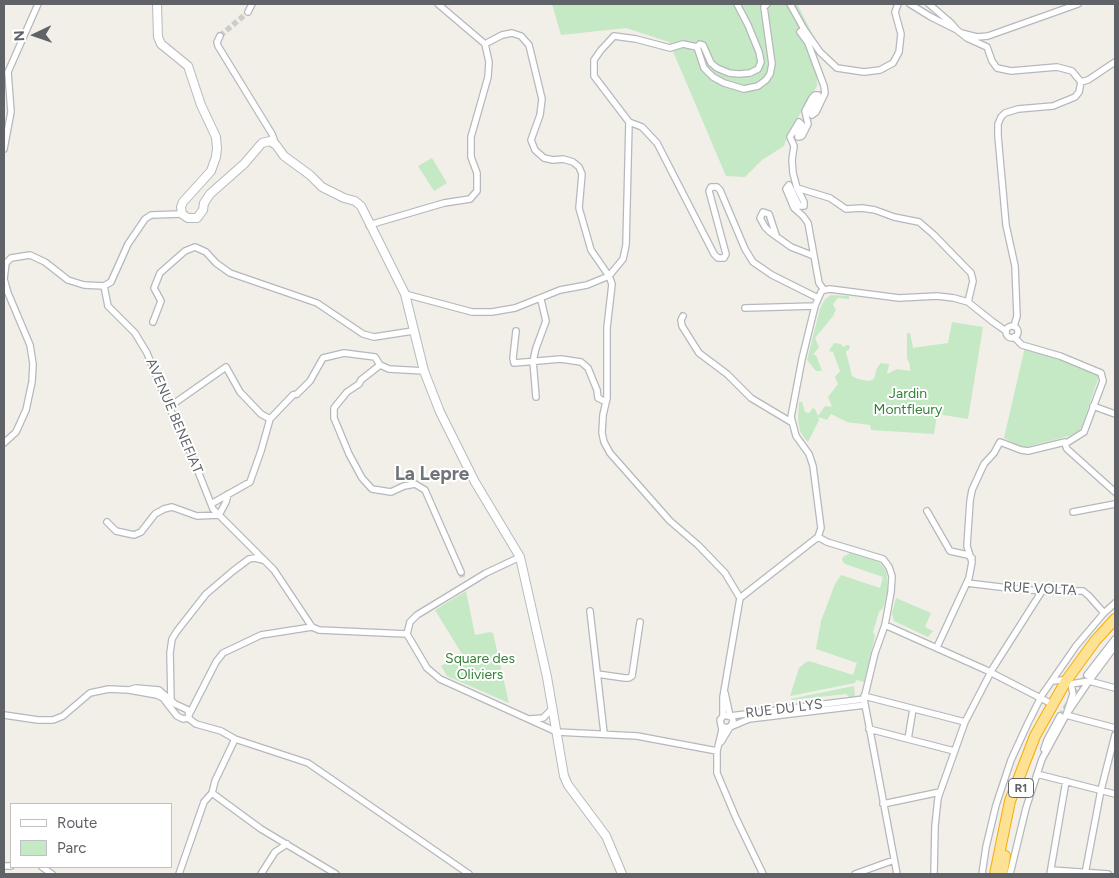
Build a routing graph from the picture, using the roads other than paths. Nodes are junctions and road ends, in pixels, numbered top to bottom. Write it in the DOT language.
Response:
graph roads {
  1 [pos="38,4"];
  2 [pos="157,4"];
  3 [pos="252,4"];
  4 [pos="438,4"];
  5 [pos="736,4"];
  6 [pos="767,4"];
  7 [pos="790,4"];
  8 [pos="898,4"];
  9 [pos="910,4"];
  10 [pos="929,4"];
  11 [pos="1078,4"];
  12 [pos="248,12"];
  13 [pos="804,29"];
  14 [pos="958,31"];
  15 [pos="220,36"];
  16 [pos="486,44"];
  17 [pos="697,47"];
  18 [pos="1115,62"];
  19 [pos="1081,82"];
  20 [pos="629,122"];
  21 [pos="276,145"];
  22 [pos="4,149"];
  23 [pos="797,188"];
  24 [pos="182,214"];
  25 [pos="369,225"];
  26 [pos="776,235"];
  27 [pos="814,256"];
  28 [pos="609,276"];
  29 [pos="104,286"];
  30 [pos="824,290"];
  31 [pos="405,294"];
  32 [pos="818,298"];
  33 [pos="541,300"];
  34 [pos="968,302"];
  35 [pos="815,306"];
  36 [pos="745,308"];
  37 [pos="683,316"];
  38 [pos="153,322"];
  39 [pos="1014,326"];
  40 [pos="413,331"];
  41 [pos="516,331"];
  42 [pos="1006,331"];
  43 [pos="1014,337"];
  44 [pos="534,361"];
  45 [pos="380,365"];
  46 [pos="424,371"];
  47 [pos="536,397"];
  48 [pos="606,402"];
  49 [pos="1094,406"];
  50 [pos="168,407"];
  51 [pos="1115,414"];
  52 [pos="270,419"];
  53 [pos="791,422"];
  54 [pos="1065,442"];
  55 [pos="4,443"];
  56 [pos="1115,492"];
  57 [pos="228,494"];
  58 [pos="1115,504"];
  59 [pos="212,507"];
  60 [pos="927,511"];
  61 [pos="1074,512"];
  62 [pos="219,515"];
  63 [pos="107,522"];
  64 [pos="818,537"];
  65 [pos="248,544"];
  66 [pos="520,557"];
  67 [pos="972,558"];
  68 [pos="265,560"];
  69 [pos="244,561"];
  70 [pos="967,583"];
  71 [pos="467,585"];
  72 [pos="1042,591"];
  73 [pos="740,598"];
  74 [pos="1115,603"];
  75 [pos="590,611"];
  76 [pos="1104,612"];
  77 [pos="1115,619"];
  78 [pos="640,622"];
  79 [pos="885,624"];
  80 [pos="1115,626"];
  81 [pos="312,627"];
  82 [pos="407,634"];
  83 [pos="1115,639"];
  84 [pos="1115,646"];
  85 [pos="937,647"];
  86 [pos="991,672"];
  87 [pos="597,674"];
  88 [pos="1088,678"];
  89 [pos="1053,682"];
  90 [pos="1068,683"];
  91 [pos="170,686"];
  92 [pos="724,686"];
  93 [pos="1048,688"];
  94 [pos="1115,688"];
  95 [pos="130,690"];
  96 [pos="161,691"];
  97 [pos="1030,693"];
  98 [pos="1040,698"];
  99 [pos="171,700"];
  100 [pos="864,700"];
  101 [pos="838,705"];
  102 [pos="552,709"];
  103 [pos="913,709"];
  104 [pos="1059,710"];
  105 [pos="173,713"];
  106 [pos="4,715"];
  107 [pos="189,715"];
  108 [pos="723,716"];
  109 [pos="730,716"];
  110 [pos="528,719"];
  111 [pos="965,722"];
  112 [pos="722,726"];
  113 [pos="730,727"];
  114 [pos="1115,728"];
  115 [pos="869,729"];
  116 [pos="557,732"];
  117 [pos="604,733"];
  118 [pos="1115,735"];
  119 [pos="236,739"];
  120 [pos="908,739"];
  121 [pos="718,751"];
  122 [pos="954,751"];
  123 [pos="1037,774"];
  124 [pos="1066,781"];
  125 [pos="1101,790"];
  126 [pos="940,792"];
  127 [pos="212,793"];
  128 [pos="1115,794"];
  129 [pos="883,804"];
  130 [pos="287,844"];
  131 [pos="894,860"];
  132 [pos="44,871"];
  133 [pos="1051,872"];
  134 [pos="996,873"];
  135 [pos="1085,873"];
  136 [pos="52,874"];
  137 [pos="180,874"];
  138 [pos="261,874"];
  139 [pos="336,874"];
  140 [pos="468,874"];
  141 [pos="622,874"];
  142 [pos="763,874"];
  143 [pos="855,874"];
  144 [pos="897,874"];
  145 [pos="934,874"];
  146 [pos="982,874"];
  147 [pos="1012,874"];
  148 [pos="1108,874"];
  1 -- 22 [label="street"];
  2 -- 24 [label="main road"];
  3 -- 12 [label="street"];
  4 -- 16 [label="street"];
  5 -- 17 [label="street"];
  6 -- 17 [label="street"];
  7 -- 13 [label="street"];
  8 -- 13 [label="street"];
  9 -- 14 [label="street"];
  10 -- 14 [label="street"];
  11 -- 14 [label="street"];
  13 -- 23 [label="street"];
  14 -- 19 [label="street"];
  15 -- 21 [label="street"];
  16 -- 25 [label="street"];
  16 -- 28 [label="street"];
  17 -- 20 [label="street"];
  18 -- 19 [label="street"];
  19 -- 39 [label="street"];
  20 -- 28 [label="street"];
  20 -- 32 [label="street"];
  21 -- 24 [label="main road"];
  21 -- 25 [label="main road"];
  23 -- 27 [label="street"];
  23 -- 34 [label="street"];
  24 -- 29 [label="street"];
  25 -- 31 [label="main road"];
  26 -- 27 [label="street"];
  27 -- 30 [label="street"];
  28 -- 31 [label="street"];
  28 -- 48 [label="street"];
  29 -- 50 [label="street, AVENUE BENEFIAT"];
  29 -- 55 [label="street"];
  30 -- 32 [label="street"];
  30 -- 34 [label="street"];
  31 -- 40 [label="main road"];
  32 -- 35 [label="street"];
  33 -- 44 [label="street"];
  34 -- 42 [label="street"];
  35 -- 36 [label="street"];
  35 -- 53 [label="street"];
  37 -- 53 [label="street"];
  38 -- 40 [label="street"];
  39 -- 42 [label="street"];
  39 -- 43 [label="street"];
  40 -- 46 [label="main road"];
  41 -- 44 [label="street"];
  42 -- 43 [label="street"];
  43 -- 49 [label="street"];
  44 -- 47 [label="street"];
  44 -- 48 [label="street"];
  45 -- 46 [label="street"];
  45 -- 52 [label="street"];
  45 -- 71 [label="street"];
  46 -- 66 [label="main road"];
  48 -- 73 [label="street"];
  49 -- 51 [label="street"];
  49 -- 54 [label="street"];
  50 -- 52 [label="street"];
  50 -- 59 [label="street, AVENUE BENEFIAT"];
  52 -- 57 [label="street"];
  53 -- 64 [label="street"];
  54 -- 56 [label="street"];
  54 -- 67 [label="street"];
  57 -- 59 [label="street"];
  57 -- 62 [label="street"];
  58 -- 61 [label="street"];
  59 -- 62 [label="street, AVENUE BENEFIAT"];
  60 -- 67 [label="street"];
  62 -- 63 [label="street"];
  62 -- 65 [label="street, AVENUE BENEFIAT"];
  64 -- 73 [label="street"];
  64 -- 79 [label="street"];
  65 -- 68 [label="street, AVENUE BENEFIAT"];
  65 -- 69 [label="street"];
  66 -- 71 [label="street"];
  66 -- 102 [label="main road"];
  67 -- 70 [label="street"];
  68 -- 69 [label="street"];
  68 -- 81 [label="street, AVENUE BENEFIAT"];
  69 -- 91 [label="street"];
  70 -- 72 [label="street, RUE VOLTA"];
  70 -- 85 [label="street"];
  71 -- 82 [label="street"];
  72 -- 76 [label="street, RUE VOLTA"];
  72 -- 86 [label="street"];
  73 -- 92 [label="street"];
  74 -- 76 [label="street"];
  75 -- 87 [label="street"];
  76 -- 89 [label="street"];
  77 -- 90 [label="highway, R1"];
  78 -- 87 [label="street"];
  79 -- 85 [label="street"];
  79 -- 100 [label="street"];
  80 -- 90 [label="highway, R1"];
  81 -- 82 [label="street"];
  81 -- 107 [label="street"];
  82 -- 110 [label="street"];
  83 -- 88 [label="street"];
  84 -- 88 [label="street"];
  85 -- 86 [label="street"];
  86 -- 97 [label="street"];
  86 -- 111 [label="street"];
  87 -- 117 [label="street"];
  88 -- 90 [label="street"];
  88 -- 94 [label="street"];
  88 -- 104 [label="street"];
  89 -- 90 [label="street"];
  89 -- 93 [label="street"];
  90 -- 104 [label="highway, R1"];
  90 -- 104 [label="street"];
  91 -- 96 [label="street"];
  91 -- 99 [label="street"];
  92 -- 108 [label="street"];
  92 -- 109 [label="street"];
  93 -- 97 [label="street"];
  93 -- 98 [label="street"];
  93 -- 104 [label="street"];
  95 -- 96 [label="street"];
  95 -- 105 [label="street"];
  95 -- 106 [label="street"];
  96 -- 99 [label="street"];
  97 -- 98 [label="street"];
  98 -- 104 [label="street"];
  98 -- 146 [label="street"];
  99 -- 105 [label="street"];
  99 -- 107 [label="street"];
  100 -- 101 [label="street, RUE DU LYS"];
  100 -- 103 [label="street"];
  100 -- 115 [label="street"];
  101 -- 109 [label="street, RUE DU LYS"];
  101 -- 113 [label="street, RUE DU LYS"];
  102 -- 110 [label="street"];
  102 -- 116 [label="main road"];
  103 -- 111 [label="street"];
  103 -- 120 [label="street"];
  104 -- 114 [label="street"];
  104 -- 123 [label="street"];
  104 -- 134 [label="highway, R1"];
  105 -- 107 [label="street"];
  107 -- 119 [label="street"];
  108 -- 109 [label="street"];
  108 -- 112 [label="street"];
  109 -- 113 [label="street"];
  110 -- 116 [label="street"];
  111 -- 122 [label="street"];
  112 -- 113 [label="street"];
  112 -- 121 [label="street"];
  113 -- 121 [label="street"];
  115 -- 120 [label="street"];
  115 -- 129 [label="street"];
  116 -- 117 [label="street"];
  116 -- 141 [label="main road"];
  117 -- 121 [label="street"];
  118 -- 125 [label="street"];
  119 -- 127 [label="street"];
  119 -- 140 [label="street"];
  120 -- 122 [label="street"];
  121 -- 142 [label="street"];
  122 -- 126 [label="street"];
  123 -- 124 [label="street"];
  123 -- 147 [label="street"];
  124 -- 125 [label="street"];
  124 -- 133 [label="street"];
  125 -- 128 [label="street"];
  125 -- 135 [label="street"];
  126 -- 129 [label="street"];
  126 -- 145 [label="street"];
  127 -- 130 [label="street"];
  127 -- 137 [label="street"];
  129 -- 131 [label="street"];
  130 -- 138 [label="street"];
  130 -- 139 [label="street"];
  131 -- 143 [label="street"];
  131 -- 144 [label="street"];
  132 -- 136 [label="street"];
  133 -- 135 [label="street"];
  135 -- 148 [label="street"];
}
